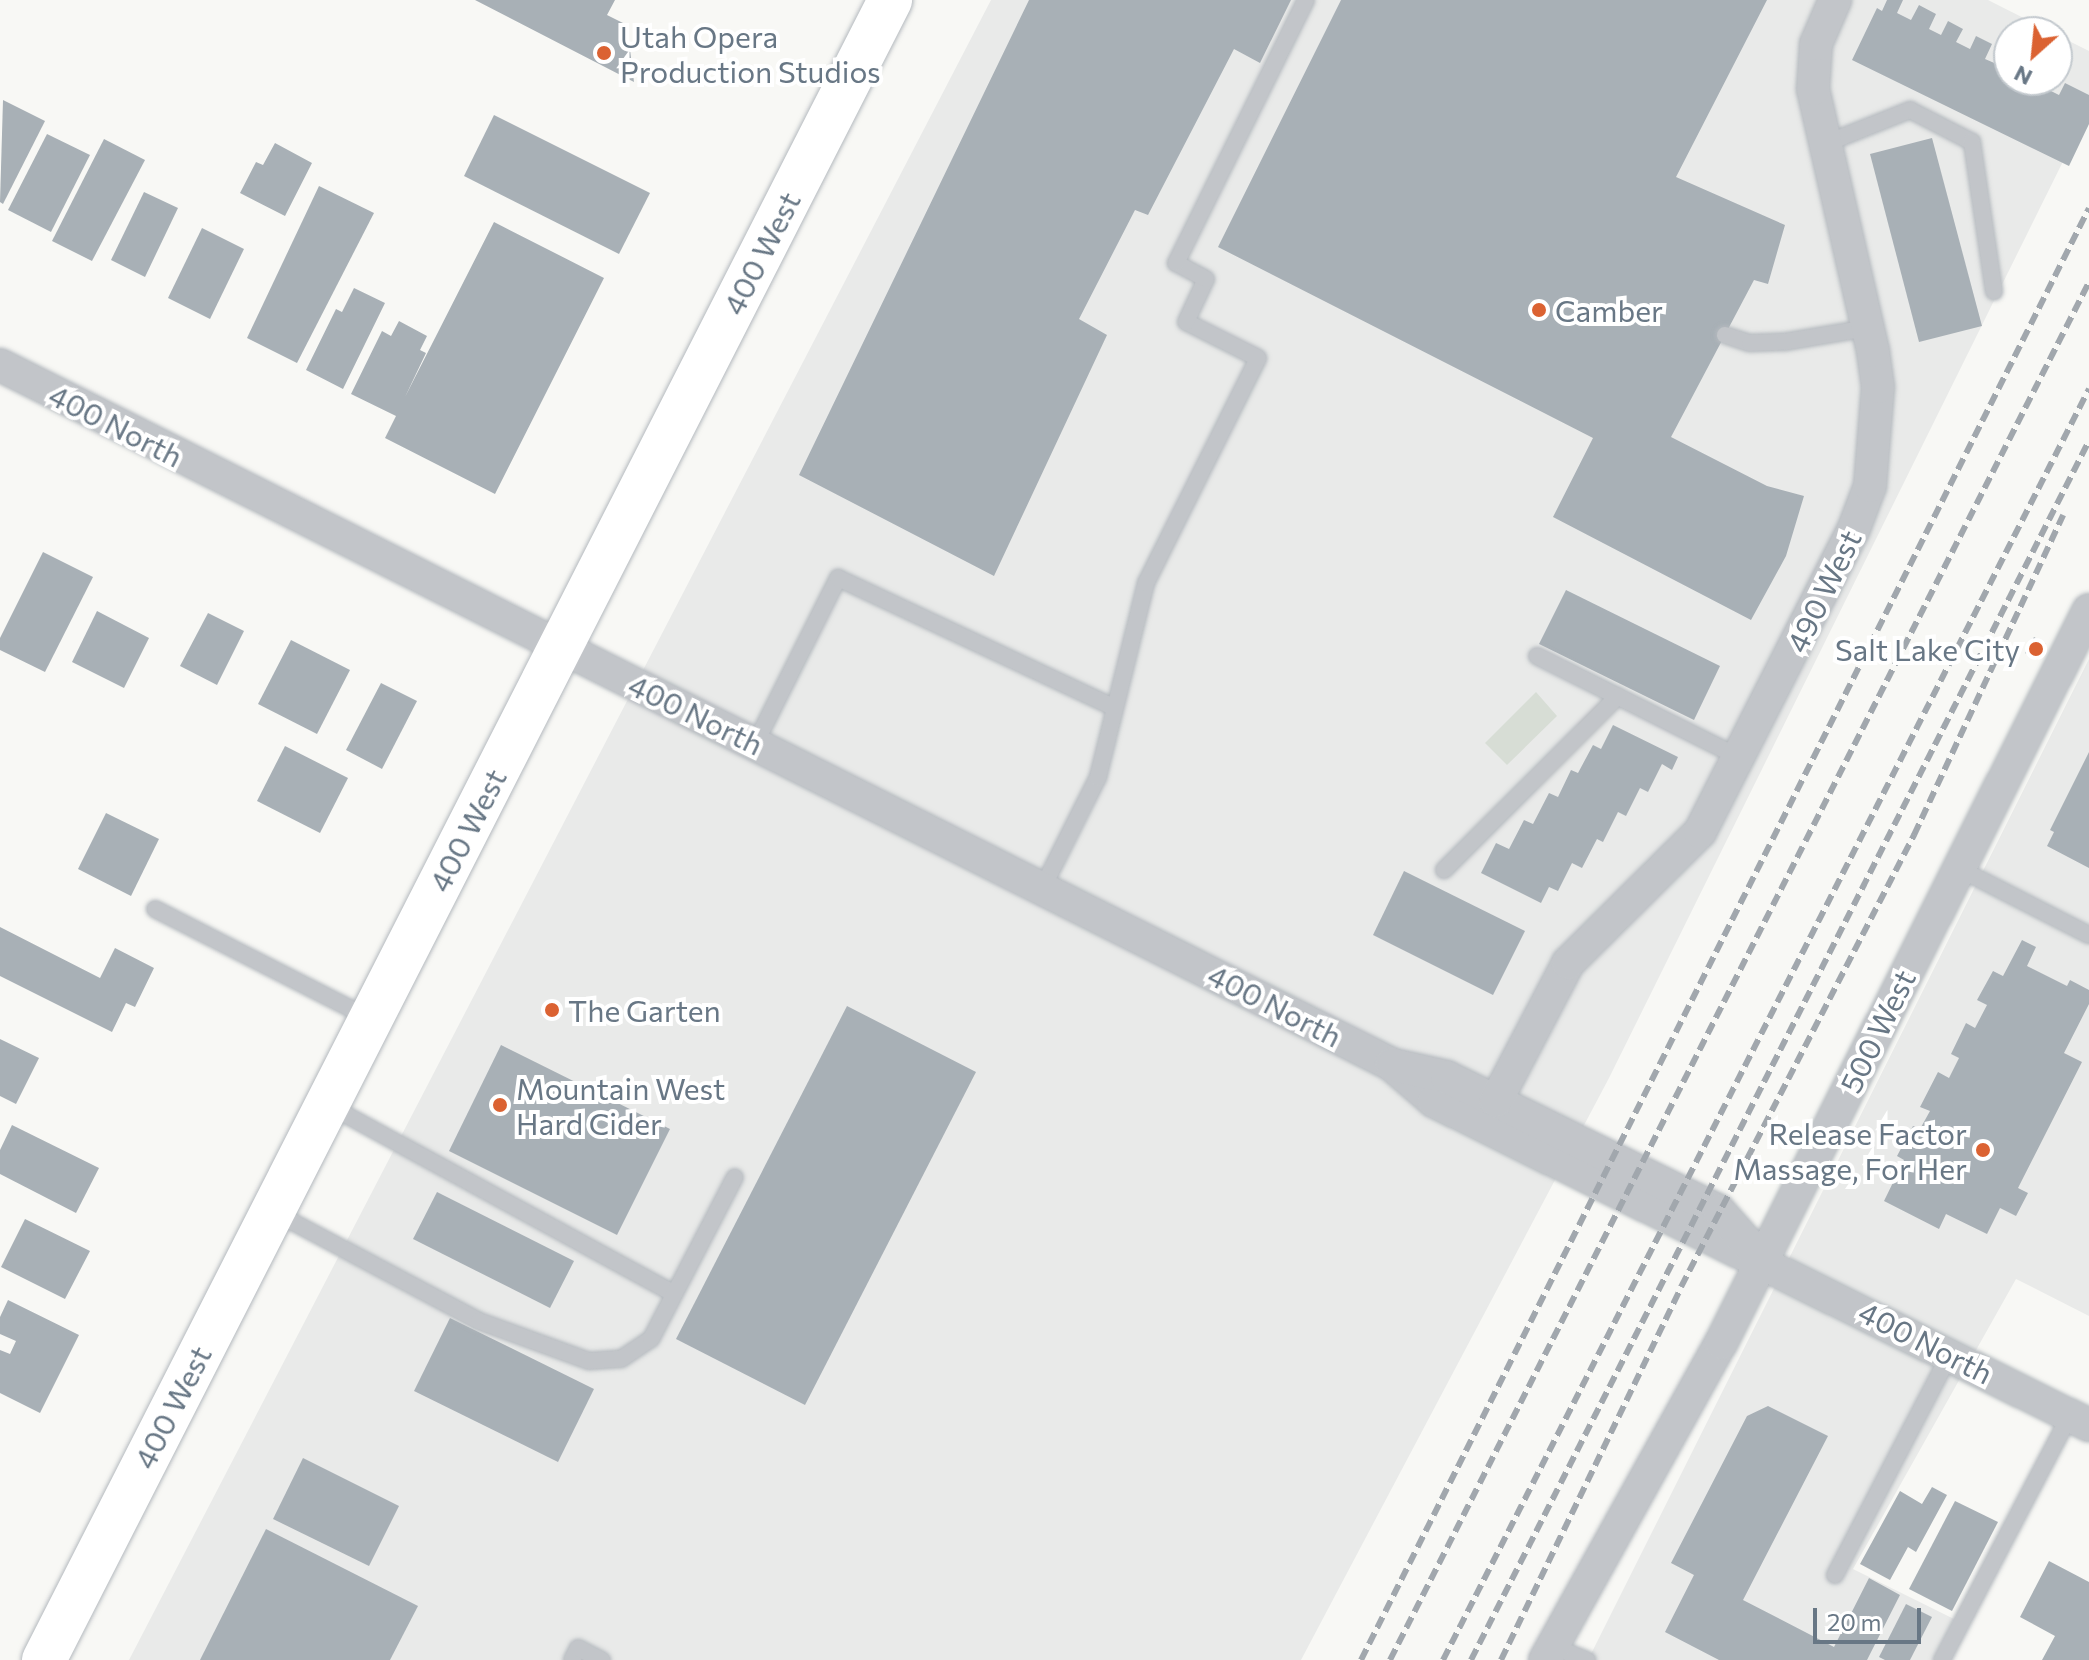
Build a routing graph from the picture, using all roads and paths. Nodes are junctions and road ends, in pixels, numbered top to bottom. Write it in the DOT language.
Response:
graph roads {
  1 [pos="890,0"];
  2 [pos="1306,0"];
  3 [pos="1835,0"];
  4 [pos="1822,145"];
  5 [pos="1994,291"];
  6 [pos="1868,328"];
  7 [pos="1725,335"];
  8 [pos="0,365"];
  9 [pos="2089,610"];
  10 [pos="560,646"];
  11 [pos="1537,656"];
  12 [pos="1618,696"];
  13 [pos="1114,707"];
  14 [pos="755,744"];
  15 [pos="1741,758"];
  16 [pos="1958,868"];
  17 [pos="1444,870"];
  18 [pos="1043,887"];
  19 [pos="155,909"];
  20 [pos="2089,935"];
  21 [pos="370,1019"];
  22 [pos="1391,1064"];
  23 [pos="1496,1101"];
  24 [pos="327,1104"];
  25 [pos="735,1177"];
  26 [pos="272,1212"];
  27 [pos="1763,1260"];
  28 [pos="674,1294"];
  29 [pos="1950,1354"];
  30 [pos="2080,1420"];
  31 [pos="1835,1575"];
  32 [pos="1548,1653"];
  33 [pos="51,1658"];
  34 [pos="572,1660"];
  35 [pos="602,1660"];
  36 [pos="1587,1660"];
  37 [pos="1942,1660"];
  1 -- 10 [label="street, 400 West"];
  2 -- 13 [label="lane"];
  3 -- 4 [label="street, 490 West"];
  4 -- 5 [label="lane"];
  4 -- 6 [label="street, 490 West"];
  6 -- 7 [label="lane"];
  6 -- 15 [label="street, 490 West"];
  8 -- 10 [label="street, 400 North"];
  9 -- 16 [label="street, 500 West"];
  10 -- 14 [label="street, 400 North"];
  10 -- 21 [label="street, 400 West"];
  11 -- 12 [label="lane"];
  12 -- 15 [label="lane"];
  12 -- 17 [label="lane"];
  13 -- 14 [label="lane"];
  13 -- 18 [label="lane"];
  14 -- 18 [label="street, 400 North"];
  15 -- 23 [label="street, 490 West"];
  16 -- 20 [label="lane"];
  16 -- 27 [label="street, 500 West"];
  18 -- 22 [label="street, 400 North"];
  19 -- 21 [label="lane"];
  21 -- 24 [label="street, 400 West"];
  22 -- 23 [label="street, 400 North"];
  22 -- 27 [label="street, 400 North"];
  23 -- 27 [label="street, 400 North"];
  24 -- 26 [label="street, 400 West"];
  24 -- 28 [label="lane"];
  25 -- 28 [label="lane"];
  26 -- 28 [label="lane"];
  26 -- 33 [label="street, 400 West"];
  27 -- 29 [label="street, 400 North"];
  27 -- 32 [label="street, 500 West"];
  29 -- 30 [label="street, 400 North"];
  29 -- 31 [label="lane"];
  30 -- 37 [label="lane"];
  32 -- 36 [label="lane"];
  34 -- 35 [label="lane"];
}
